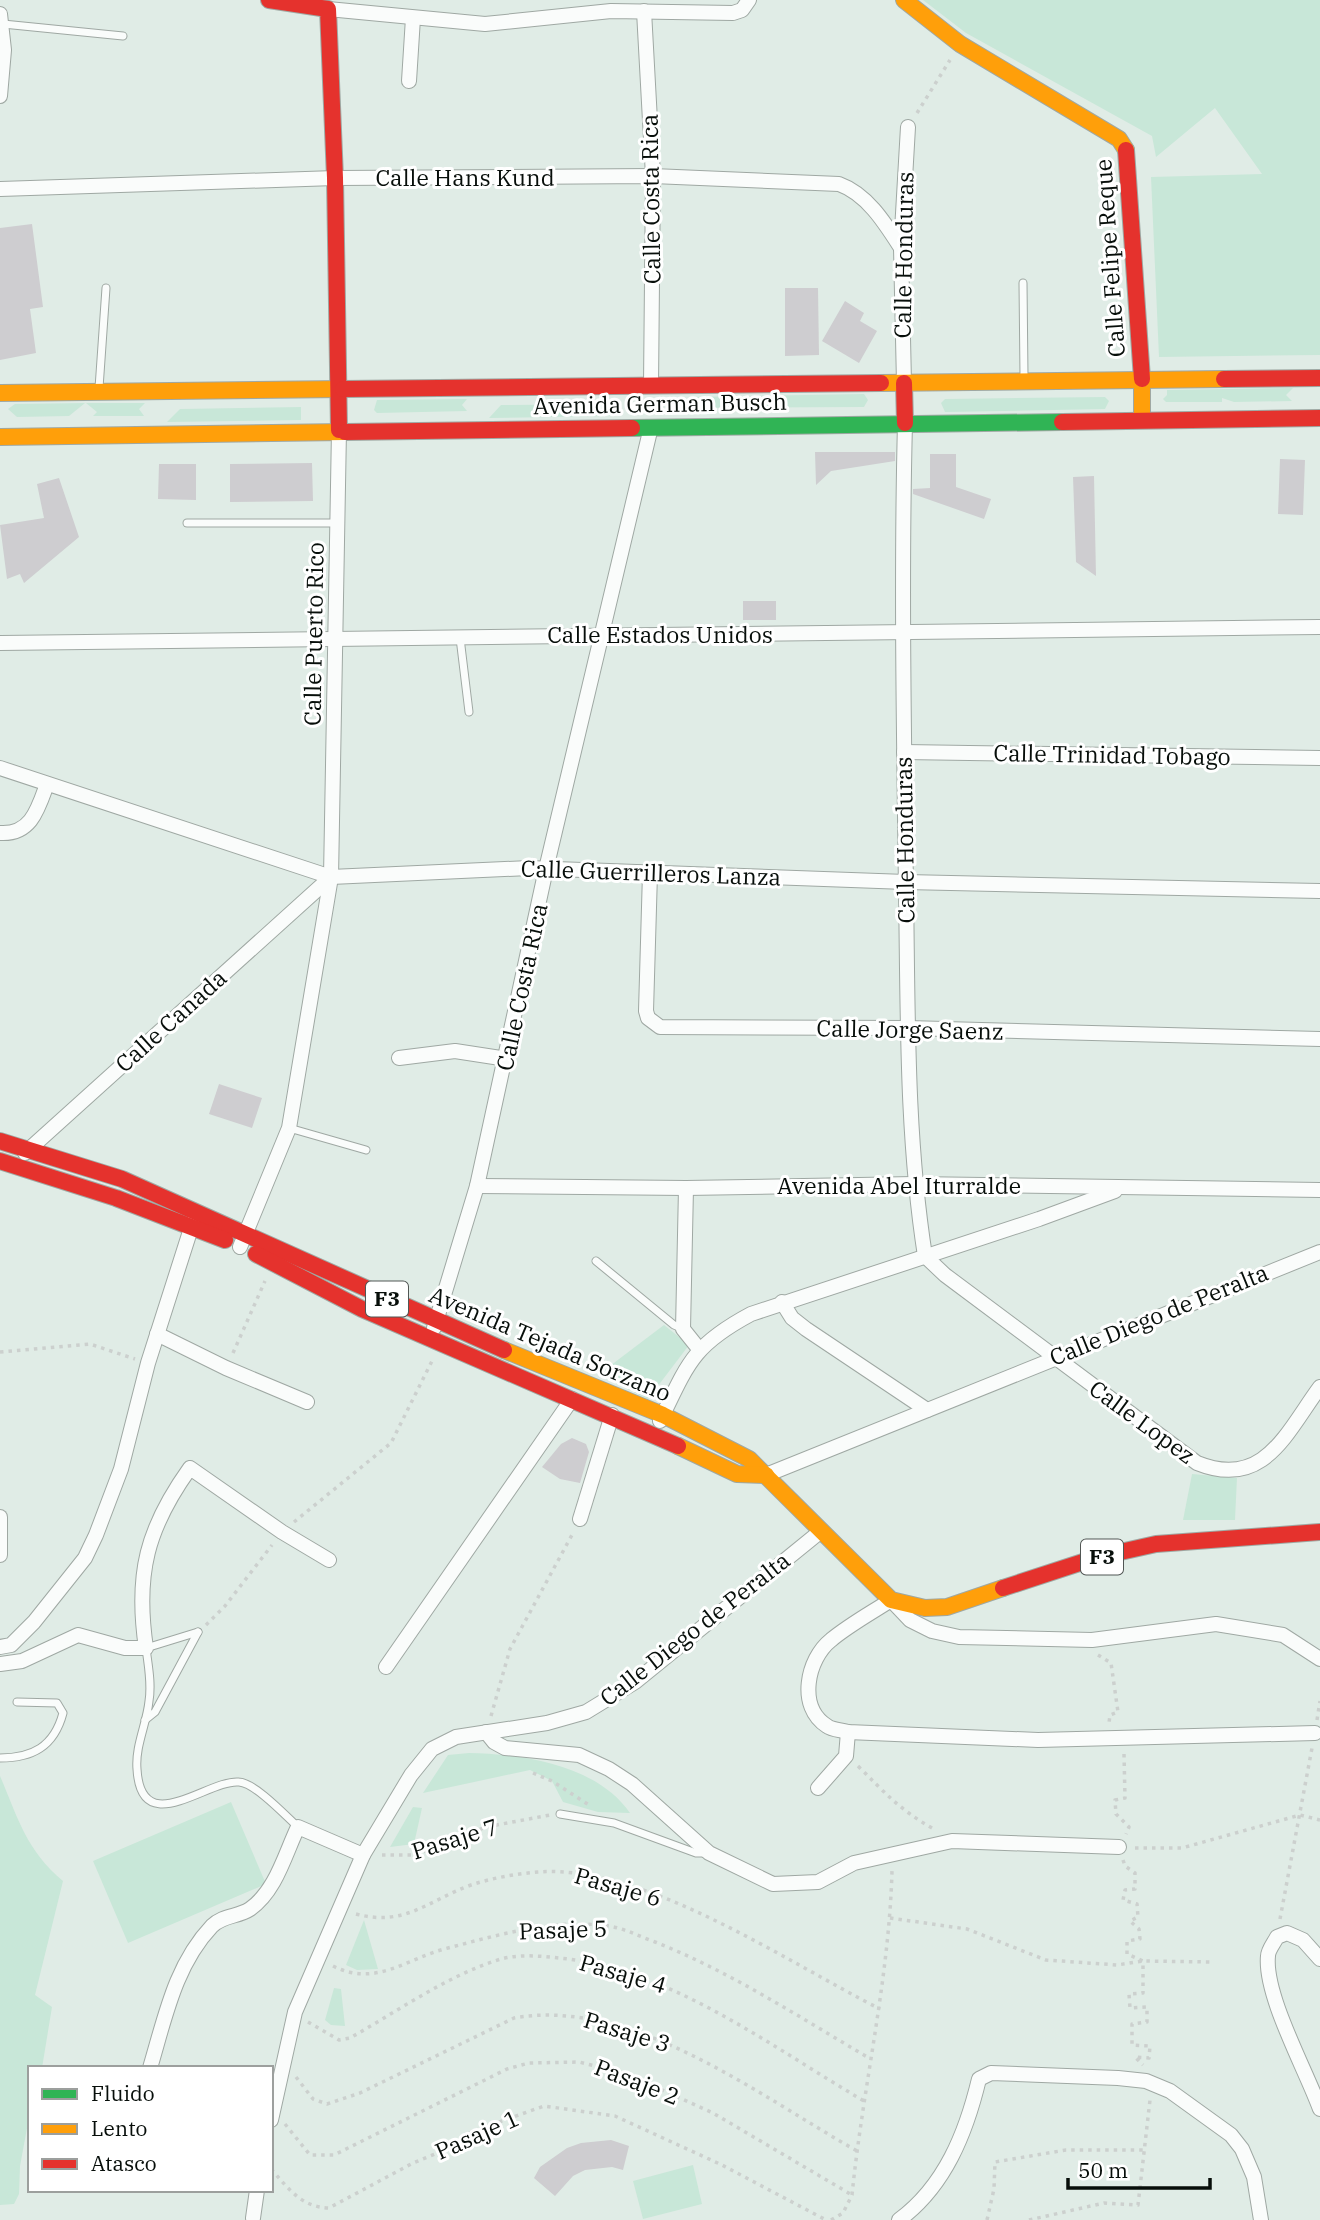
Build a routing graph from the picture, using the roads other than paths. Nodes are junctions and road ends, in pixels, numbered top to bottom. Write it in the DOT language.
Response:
graph roads {
  1 [pos="269,0"];
  2 [pos="749,0"];
  3 [pos="904,0"];
  4 [pos="328,9"];
  5 [pos="644,11"];
  6 [pos="413,18"];
  7 [pos="1,19"];
  8 [pos="123,36"];
  9 [pos="409,81"];
  10 [pos="0,96"];
  11 [pos="908,127"];
  12 [pos="653,176"];
  13 [pos="335,178"];
  14 [pos="0,189"];
  15 [pos="901,248"];
  16 [pos="1023,284"];
  17 [pos="106,288"];
  18 [pos="1320,378"];
  19 [pos="1142,379"];
  20 [pos="1024,380"];
  21 [pos="904,383"];
  22 [pos="338,390"];
  23 [pos="99,392"];
  24 [pos="0,393"];
  25 [pos="651,407"];
  26 [pos="1320,418"];
  27 [pos="1142,420"];
  28 [pos="905,423"];
  29 [pos="339,430"];
  30 [pos="0,437"];
  31 [pos="187,523"];
  32 [pos="339,523"];
  33 [pos="1320,627"];
  34 [pos="902,634"];
  35 [pos="600,635"];
  36 [pos="337,637"];
  37 [pos="460,637"];
  38 [pos="0,643"];
  39 [pos="470,712"];
  40 [pos="904,752"];
  41 [pos="1320,758"];
  42 [pos="0,768"];
  43 [pos="47,785"];
  44 [pos="0,833"];
  45 [pos="546,869"];
  46 [pos="650,873"];
  47 [pos="331,877"];
  48 [pos="906,882"];
  49 [pos="1320,891"];
  50 [pos="908,1028"];
  51 [pos="1320,1039"];
  52 [pos="399,1058"];
  53 [pos="507,1059"];
  54 [pos="289,1128"];
  55 [pos="0,1141"];
  56 [pos="29,1149"];
  57 [pos="366,1150"];
  58 [pos="6,1163"];
  59 [pos="914,1184"];
  60 [pos="477,1186"];
  61 [pos="686,1188"];
  62 [pos="1124,1188"];
  63 [pos="1320,1190"];
  64 [pos="195,1218"];
  65 [pos="244,1240"];
  66 [pos="1320,1252"];
  67 [pos="925,1256"];
  68 [pos="596,1261"];
  69 [pos="782,1302"];
  70 [pos="436,1322"];
  71 [pos="683,1329"];
  72 [pos="157,1334"];
  73 [pos="435,1342"];
  74 [pos="699,1349"];
  75 [pos="1053,1357"];
  76 [pos="1320,1387"];
  77 [pos="572,1399"];
  78 [pos="307,1402"];
  79 [pos="927,1410"];
  80 [pos="612,1415"];
  81 [pos="663,1415"];
  82 [pos="653,1435"];
  83 [pos="766,1475"];
  84 [pos="0,1517"];
  85 [pos="580,1519"];
  86 [pos="821,1531"];
  87 [pos="1320,1532"];
  88 [pos="0,1555"];
  89 [pos="329,1560"];
  90 [pos="891,1600"];
  91 [pos="0,1647"];
  92 [pos="146,1648"];
  93 [pos="1320,1659"];
  94 [pos="0,1664"];
  95 [pos="386,1667"];
  96 [pos="17,1702"];
  97 [pos="145,1720"];
  98 [pos="486,1732"];
  99 [pos="848,1732"];
  100 [pos="1315,1734"];
  101 [pos="0,1758"];
  102 [pos="818,1788"];
  103 [pos="560,1814"];
  104 [pos="298,1827"];
  105 [pos="1119,1847"];
  106 [pos="709,1853"];
  107 [pos="363,1855"];
  108 [pos="1320,1959"];
  109 [pos="151,2066"];
  110 [pos="273,2107"];
  111 [pos="1320,2109"];
  112 [pos="257,2192"];
  113 [pos="257,2219"];
  114 [pos="899,2220"];
  115 [pos="1261,2220"];
  1 -- 4 [label="main road"];
  2 -- 5 [label="street"];
  3 -- 19 [label="main road, Calle Felipe Reque"];
  4 -- 6 [label="street"];
  4 -- 13 [label="main road, Calle Puerto Rico"];
  5 -- 6 [label="street"];
  5 -- 12 [label="street, Calle Costa Rica"];
  6 -- 9 [label="street"];
  7 -- 8 [label="lane"];
  7 -- 10 [label="street"];
  11 -- 15 [label="street, Calle Honduras"];
  12 -- 13 [label="street, Calle Hans Kund"];
  12 -- 15 [label="street, Calle Hans Kund"];
  12 -- 25 [label="street, Calle Costa Rica"];
  13 -- 14 [label="street, Calle Hans Kund"];
  13 -- 22 [label="main road, Calle Puerto Rico"];
  15 -- 21 [label="street, Calle Honduras"];
  16 -- 20 [label="lane"];
  17 -- 23 [label="lane"];
  18 -- 19 [label="main road, Avenida German Busch"];
  19 -- 20 [label="main road, Avenida German Busch"];
  19 -- 27 [label="main road"];
  20 -- 21 [label="main road, Avenida German Busch"];
  21 -- 25 [label="main road, Avenida German Busch"];
  21 -- 28 [label="main road"];
  22 -- 23 [label="main road, Avenida German Busch"];
  22 -- 25 [label="main road, Avenida German Busch"];
  22 -- 29 [label="main road, Calle Puerto Rico"];
  23 -- 24 [label="main road, Avenida German Busch"];
  25 -- 28 [label="main road, Avenida German Busch"];
  25 -- 29 [label="main road, Avenida German Busch"];
  25 -- 35 [label="street, Calle Costa Rica"];
  26 -- 27 [label="main road, Avenida German Busch"];
  27 -- 28 [label="main road, Avenida German Busch"];
  28 -- 34 [label="street, Calle Honduras"];
  29 -- 30 [label="main road, Avenida German Busch"];
  29 -- 32 [label="street, Calle Puerto Rico"];
  31 -- 32 [label="lane"];
  32 -- 36 [label="street, Calle Puerto Rico"];
  33 -- 34 [label="street, Calle Estados Unidos"];
  34 -- 35 [label="street, Calle Estados Unidos"];
  34 -- 40 [label="street, Calle Honduras"];
  35 -- 37 [label="street, Calle Estados Unidos"];
  35 -- 45 [label="street, Calle Costa Rica"];
  36 -- 37 [label="street, Calle Estados Unidos"];
  36 -- 38 [label="street, Calle Estados Unidos"];
  36 -- 47 [label="street, Calle Puerto Rico"];
  37 -- 39 [label="lane"];
  40 -- 41 [label="street, Calle Trinidad Tobago"];
  40 -- 48 [label="street, Calle Honduras"];
  42 -- 43 [label="street, Calle Guerrilleros Lanza"];
  43 -- 44 [label="street"];
  43 -- 47 [label="street, Calle Guerrilleros Lanza"];
  45 -- 46 [label="street, Calle Guerrilleros Lanza"];
  45 -- 47 [label="street, Calle Guerrilleros Lanza"];
  45 -- 53 [label="street, Calle Costa Rica"];
  46 -- 48 [label="street, Calle Guerrilleros Lanza"];
  46 -- 50 [label="street, Calle Jorge Saenz"];
  47 -- 54 [label="street, Calle Puerto Rico"];
  47 -- 56 [label="street, Calle Canada"];
  48 -- 49 [label="street, Calle Guerrilleros Lanza"];
  48 -- 50 [label="street, Calle Honduras"];
  50 -- 51 [label="street, Calle Jorge Saenz"];
  50 -- 59 [label="street, Calle Honduras"];
  52 -- 53 [label="street"];
  53 -- 60 [label="street, Calle Costa Rica"];
  54 -- 57 [label="lane"];
  54 -- 65 [label="street, Calle Puerto Rico"];
  55 -- 56 [label="main road, Avenida Tejada Sorzano / F3"];
  56 -- 58 [label="street, Calle Canada"];
  56 -- 64 [label="main road, Avenida Tejada Sorzano / F3"];
  58 -- 64 [label="main road, Avenida Tejada Sorzano / F3"];
  59 -- 61 [label="street, Avenida Abel Iturralde"];
  59 -- 62 [label="street, Avenida Abel Iturralde"];
  59 -- 67 [label="street, Calle Honduras"];
  60 -- 61 [label="street, Avenida Abel Iturralde"];
  60 -- 70 [label="street, Calle Costa Rica"];
  61 -- 71 [label="street"];
  62 -- 63 [label="street, Avenida Abel Iturralde"];
  62 -- 67 [label="street"];
  64 -- 65 [label="main road, Avenida Tejada Sorzano / F3"];
  64 -- 72 [label="street"];
  65 -- 70 [label="main road, Avenida Tejada Sorzano / F3"];
  65 -- 73 [label="main road, Avenida Tejada Sorzano / F3"];
  66 -- 75 [label="street, Calle Diego de Peralta"];
  67 -- 69 [label="street"];
  67 -- 75 [label="street, Calle Lopez"];
  68 -- 71 [label="lane"];
  69 -- 74 [label="street"];
  69 -- 79 [label="street"];
  70 -- 73 [label="street, Calle Costa Rica"];
  70 -- 81 [label="main road, Avenida Tejada Sorzano / F3"];
  71 -- 74 [label="street"];
  72 -- 78 [label="street"];
  72 -- 91 [label="street"];
  73 -- 77 [label="main road, Avenida Tejada Sorzano / F3"];
  74 -- 81 [label="street"];
  75 -- 76 [label="street, Calle Lopez"];
  75 -- 79 [label="street, Calle Diego de Peralta"];
  77 -- 80 [label="main road, Avenida Tejada Sorzano / F3"];
  77 -- 95 [label="street"];
  79 -- 83 [label="street, Calle Diego de Peralta"];
  80 -- 82 [label="main road, Avenida Tejada Sorzano / F3"];
  80 -- 85 [label="street"];
  81 -- 82 [label="street"];
  81 -- 83 [label="main road, Avenida Tejada Sorzano / F3"];
  82 -- 83 [label="main road, Avenida Tejada Sorzano / F3"];
  83 -- 86 [label="main road, Avenida Tejada Sorzano / F3"];
  84 -- 88 [label="street"];
  86 -- 90 [label="main road, Avenida Tejada Sorzano / F3"];
  86 -- 98 [label="street, Calle Diego de Peralta"];
  87 -- 90 [label="main road, F3"];
  89 -- 92 [label="street"];
  90 -- 93 [label="street"];
  90 -- 99 [label="street"];
  92 -- 94 [label="street"];
  92 -- 97 [label="lane"];
  92 -- 97 [label="lane"];
  96 -- 101 [label="lane"];
  97 -- 104 [label="lane"];
  98 -- 106 [label="street"];
  98 -- 107 [label="street, Calle Diego de Peralta"];
  99 -- 100 [label="street"];
  99 -- 102 [label="street"];
  103 -- 106 [label="lane"];
  104 -- 107 [label="street"];
  104 -- 109 [label="street"];
  105 -- 106 [label="street"];
  107 -- 110 [label="street, Calle Diego de Peralta"];
  108 -- 111 [label="street"];
  112 -- 113 [label="street"];
  114 -- 115 [label="street"];
}
